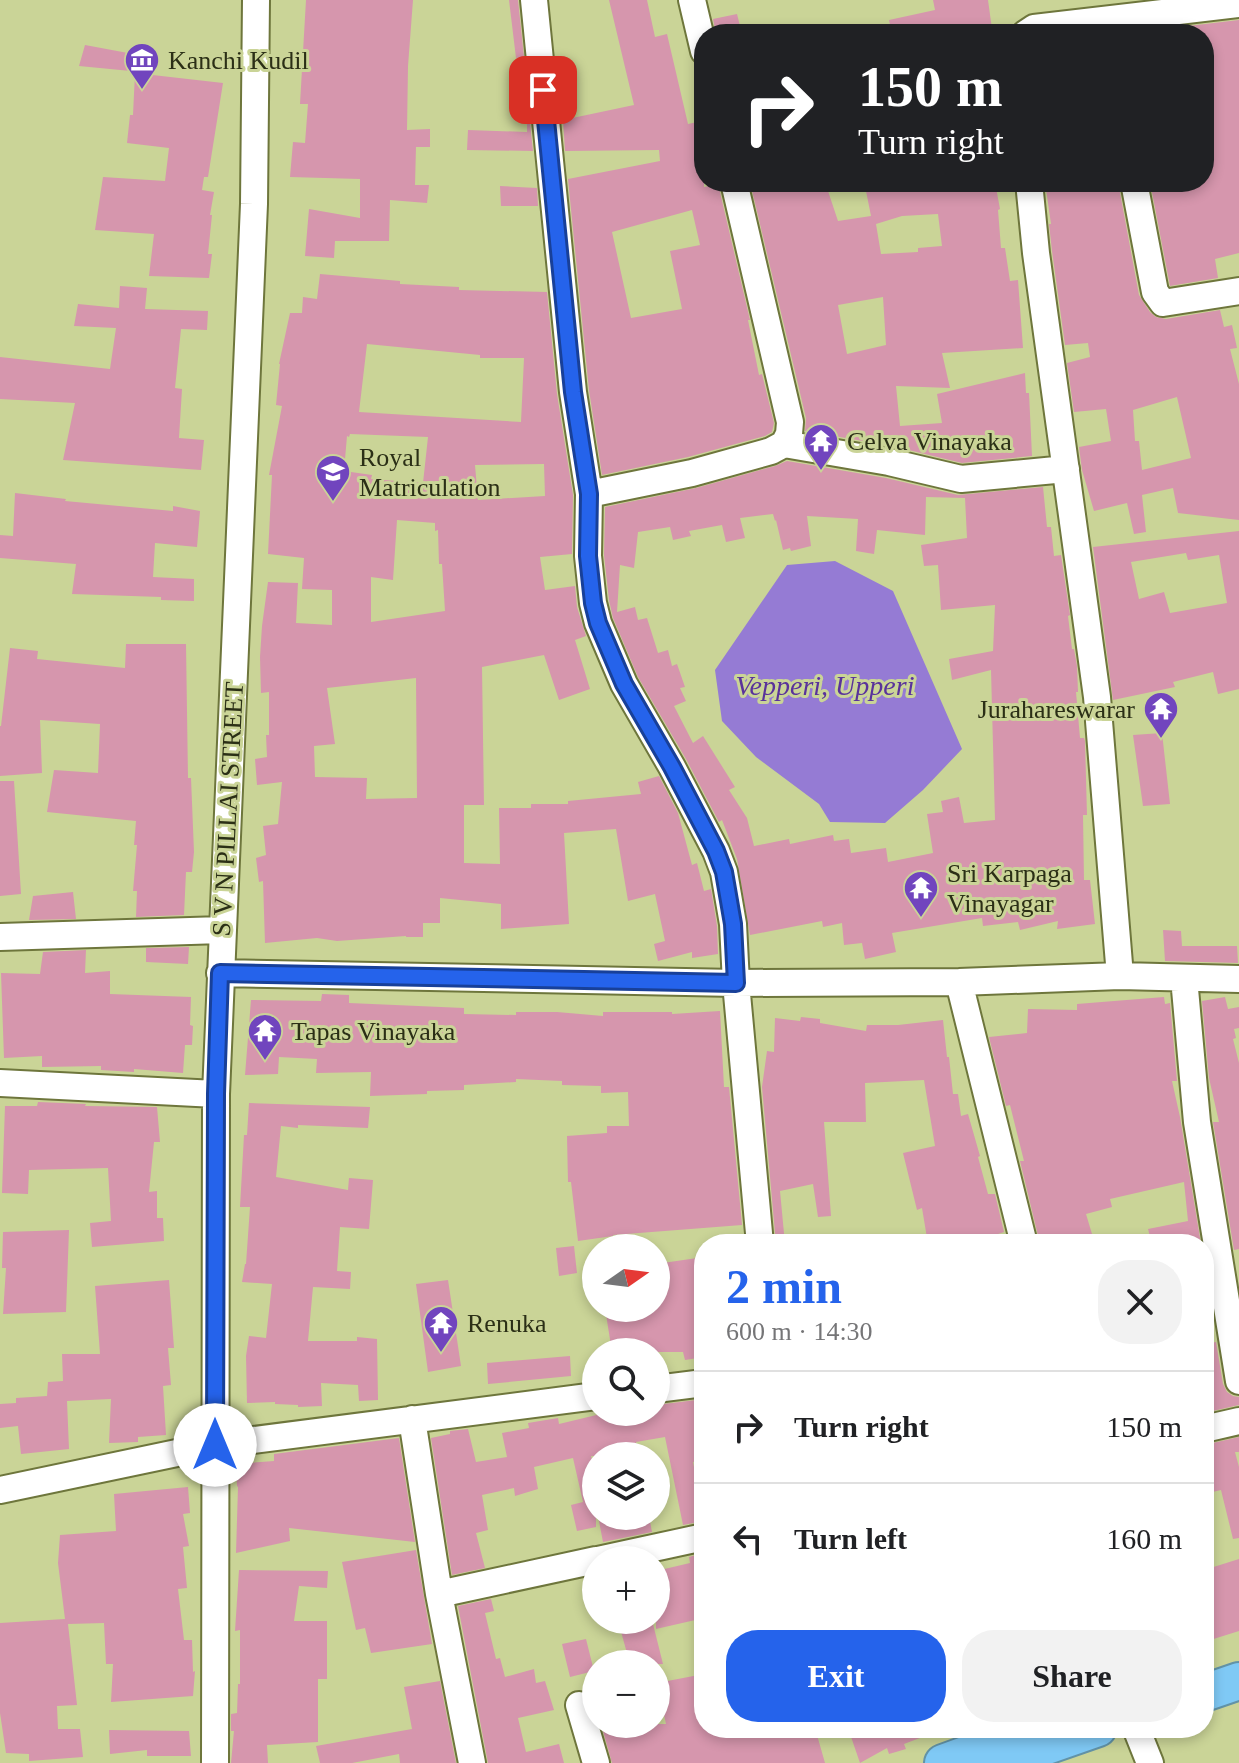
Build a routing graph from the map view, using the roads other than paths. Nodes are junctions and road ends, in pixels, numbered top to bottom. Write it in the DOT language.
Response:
graph roads {
  1 [pos="256,0"];
  2 [pos="534,0"];
  3 [pos="692,0"];
  4 [pos="1239,4"];
  5 [pos="698,24"];
  6 [pos="1121,24"];
  7 [pos="736,192"];
  8 [pos="1030,192"];
  9 [pos="1136,192"];
  10 [pos="1239,291"];
  11 [pos="784,444"];
  12 [pos="1066,469"];
  13 [pos="589,494"];
  14 [pos="222,930"];
  15 [pos="0,937"];
  16 [pos="220,973"];
  17 [pos="1120,976"];
  18 [pos="1184,978"];
  19 [pos="1239,979"];
  20 [pos="959,982"];
  21 [pos="736,983"];
  22 [pos="0,1083"];
  23 [pos="216,1094"];
  24 [pos="759,1234"];
  25 [pos="1022,1234"];
  26 [pos="1223,1292"];
  27 [pos="1239,1381"];
  28 [pos="694,1384"];
  29 [pos="670,1387"];
  30 [pos="582,1398"];
  31 [pos="412,1419"];
  32 [pos="1239,1421"];
  33 [pos="1214,1427"];
  34 [pos="215,1445"];
  35 [pos="0,1490"];
  36 [pos="694,1539"];
  37 [pos="662,1546"];
  38 [pos="582,1563"];
  39 [pos="439,1594"];
  40 [pos="1239,1663"];
  41 [pos="1214,1671"];
  42 [pos="1239,1681"];
  43 [pos="1214,1690"];
  44 [pos="579,1705"];
  45 [pos="1013,1738"];
  46 [pos="1069,1738"];
  47 [pos="1140,1738"];
  48 [pos="215,1763"];
  49 [pos="472,1763"];
  50 [pos="596,1763"];
  51 [pos="943,1763"];
  52 [pos="998,1763"];
  53 [pos="1150,1763"];
  1 -- 14 [label="street, S V N PILLAI STREET"];
  2 -- 13 [label="street"];
  3 -- 5 [label="street"];
  4 -- 6 [label="street"];
  7 -- 11 [label="street"];
  8 -- 12 [label="street"];
  9 -- 10 [label="street"];
  11 -- 12 [label="street"];
  11 -- 13 [label="street"];
  12 -- 17 [label="street"];
  13 -- 21 [label="street"];
  14 -- 15 [label="street"];
  14 -- 16 [label="street, S V N PILLAI STREET"];
  16 -- 21 [label="street"];
  16 -- 23 [label="street, S V N PILLAI STREET"];
  17 -- 18 [label="street"];
  17 -- 20 [label="street"];
  18 -- 19 [label="street"];
  18 -- 26 [label="street"];
  20 -- 21 [label="street"];
  20 -- 25 [label="street"];
  21 -- 24 [label="street"];
  22 -- 23 [label="street"];
  23 -- 34 [label="street, S V N PILLAI STREET"];
  26 -- 27 [label="street"];
  28 -- 29 [label="street"];
  30 -- 31 [label="street"];
  31 -- 34 [label="street"];
  31 -- 39 [label="street"];
  32 -- 33 [label="street"];
  34 -- 35 [label="street"];
  34 -- 48 [label="street, S V N PILLAI STREET"];
  36 -- 37 [label="street"];
  38 -- 39 [label="street"];
  39 -- 49 [label="street"];
  40 -- 41 [label="highway"];
  42 -- 43 [label="highway"];
  44 -- 50 [label="street"];
  45 -- 51 [label="highway"];
  46 -- 52 [label="highway"];
  47 -- 53 [label="street"];
}
